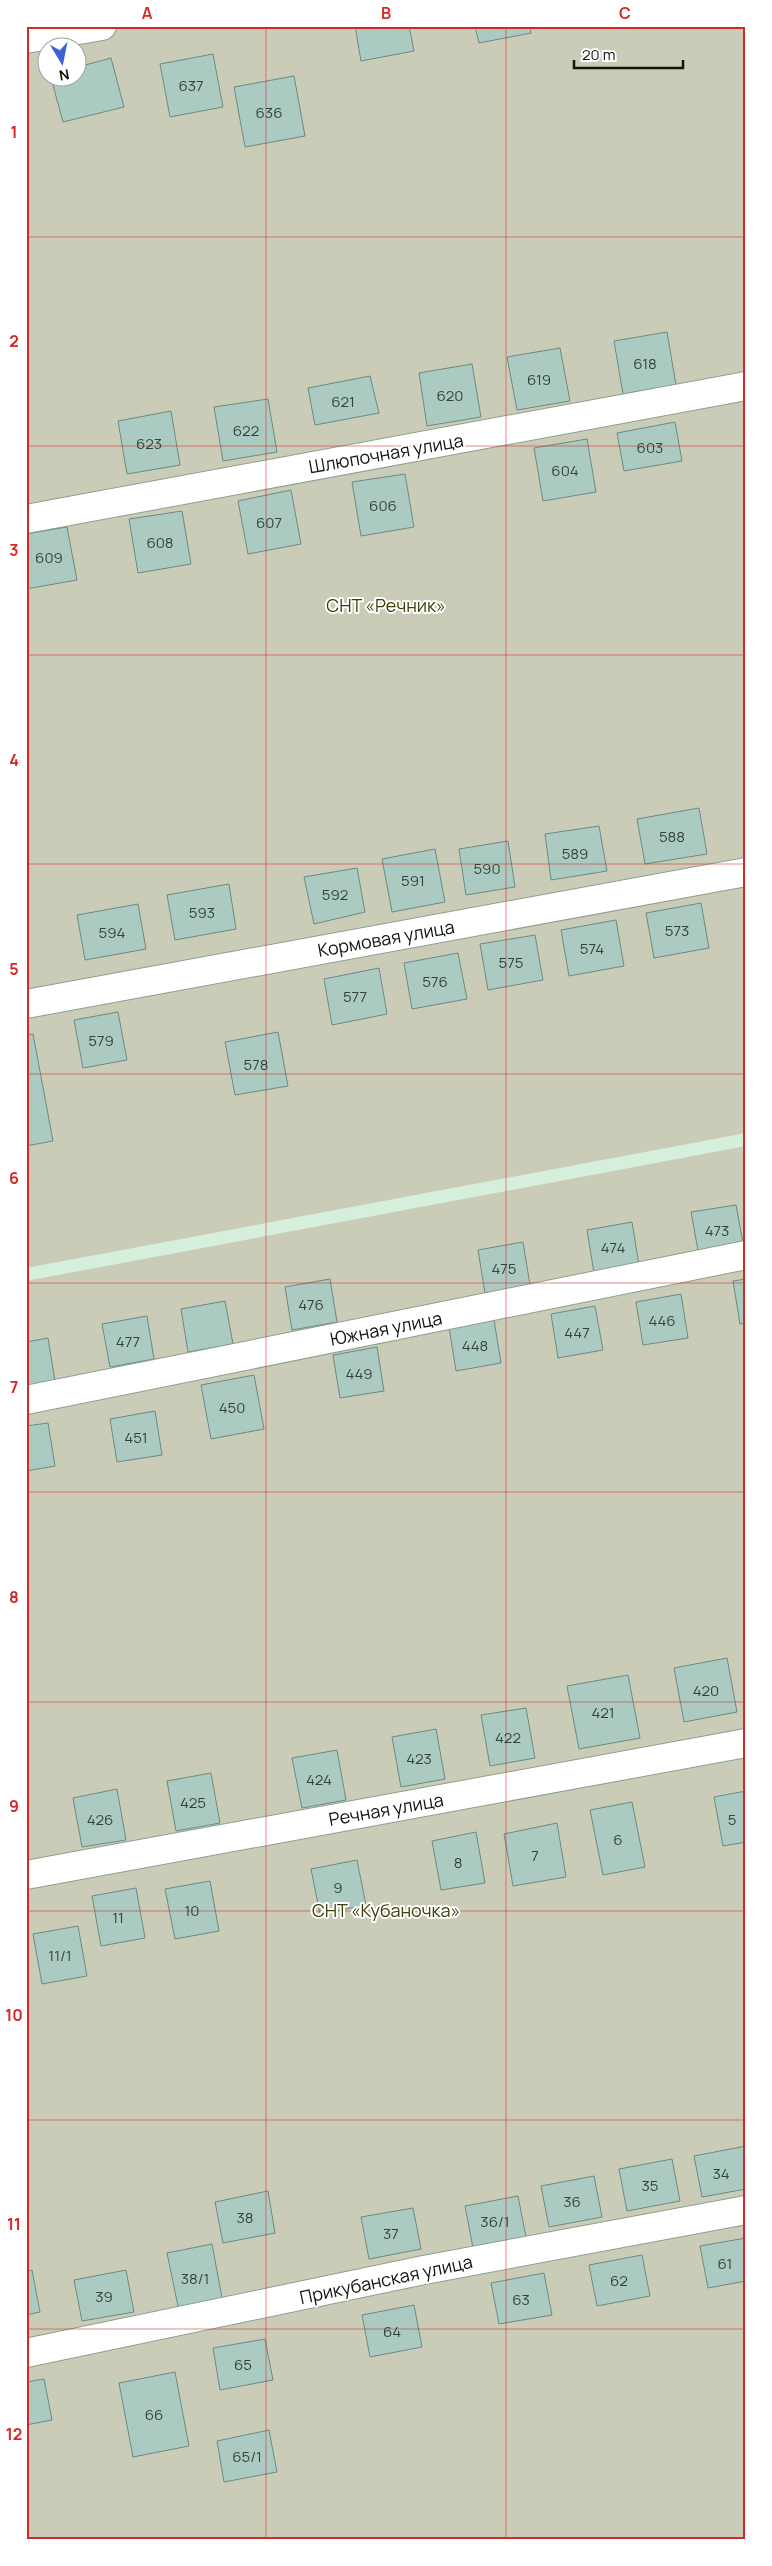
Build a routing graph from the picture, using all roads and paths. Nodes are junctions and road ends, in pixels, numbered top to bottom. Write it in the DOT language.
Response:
graph roads {
  1 [pos="102,26"];
  2 [pos="26,39"];
  3 [pos="746,386"];
  4 [pos="26,520"];
  5 [pos="746,872"];
  6 [pos="26,1004"];
  7 [pos="746,1255"];
  8 [pos="26,1400"];
  9 [pos="746,1743"];
  10 [pos="26,1874"];
  11 [pos="746,2210"];
  12 [pos="26,2353"];
  1 -- 2 [label="street"];
  3 -- 4 [label="street, Шлюпочная улица"];
  5 -- 6 [label="street, Кормовая улица"];
  7 -- 8 [label="street, Южная улица"];
  9 -- 10 [label="street, Речная улица"];
  11 -- 12 [label="street, Прикубанская улица"];
}
